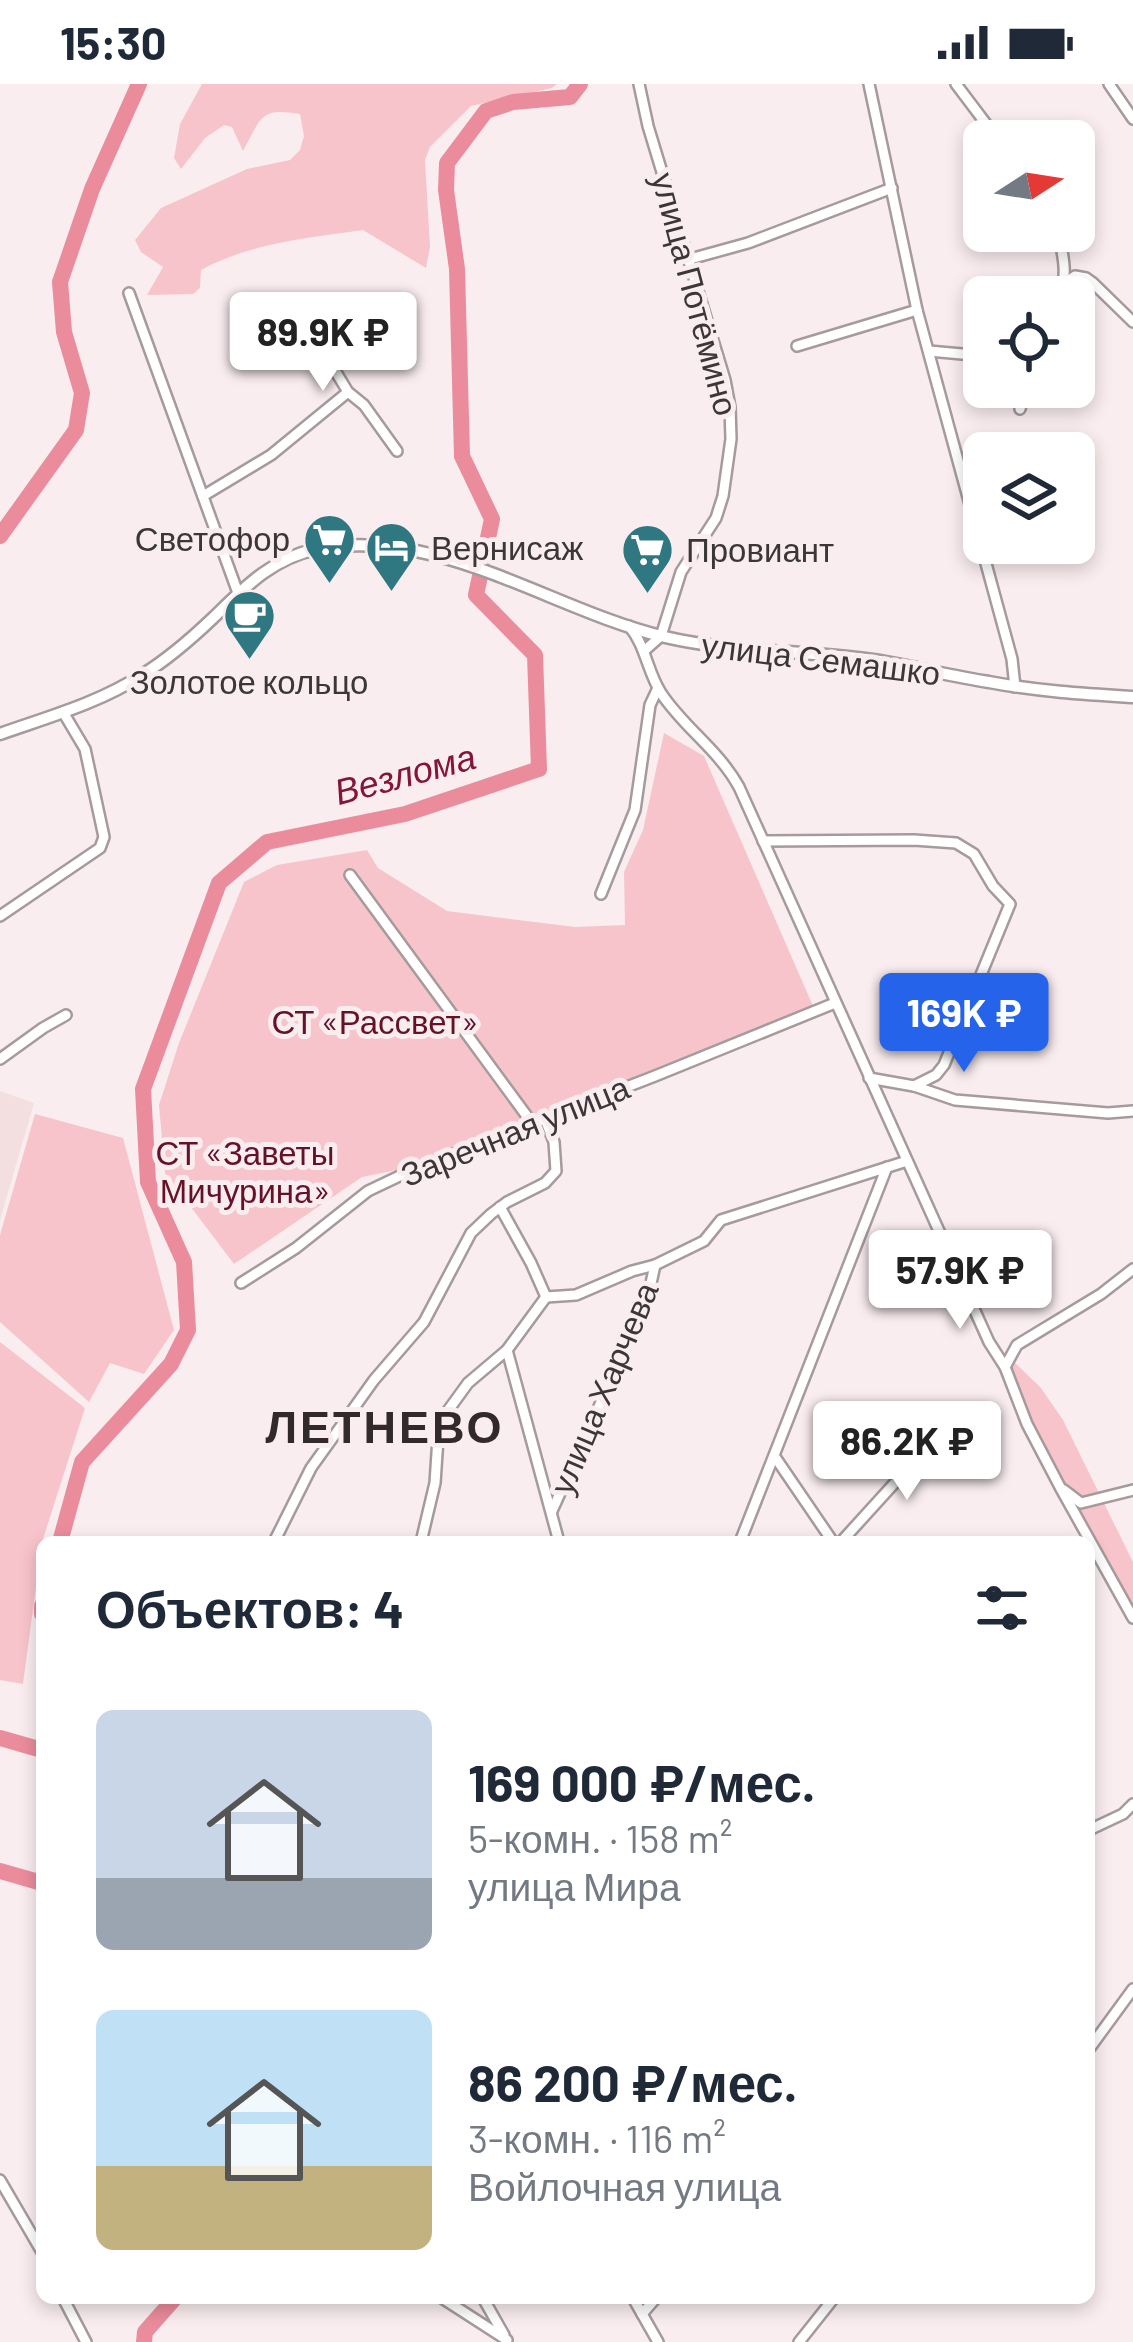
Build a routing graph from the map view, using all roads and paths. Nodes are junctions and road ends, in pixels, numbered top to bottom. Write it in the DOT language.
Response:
graph roads {
  1 [pos="639,84"];
  2 [pos="869,84"];
  3 [pos="956,84"];
  4 [pos="1109,84"];
  5 [pos="1133,119"];
  6 [pos="983,120"];
  7 [pos="892,188"];
  8 [pos="1063,252"];
  9 [pos="690,259"];
  10 [pos="1066,266"];
  11 [pos="1065,276"];
  12 [pos="1079,276"];
  13 [pos="1095,286"];
  14 [pos="129,292"];
  15 [pos="286,301"];
  16 [pos="917,310"];
  17 [pos="1133,322"];
  18 [pos="797,346"];
  19 [pos="929,351"];
  20 [pos="963,354"];
  21 [pos="348,392"];
  22 [pos="397,452"];
  23 [pos="203,496"];
  24 [pos="238,592"];
  25 [pos="629,626"];
  26 [pos="661,636"];
  27 [pos="644,651"];
  28 [pos="1015,687"];
  29 [pos="658,688"];
  30 [pos="1133,698"];
  31 [pos="63,712"];
  32 [pos="0,734"];
  33 [pos="763,841"];
  34 [pos="350,875"];
  35 [pos="601,894"];
  36 [pos="0,916"];
  37 [pos="832,964"];
  38 [pos="821,970"];
  39 [pos="835,1003"];
  40 [pos="66,1015"];
  41 [pos="0,1059"];
  42 [pos="869,1078"];
  43 [pos="914,1086"];
  44 [pos="1133,1112"];
  45 [pos="544,1119"];
  46 [pos="532,1123"];
  47 [pos="907,1161"];
  48 [pos="886,1167"];
  49 [pos="500,1207"];
  50 [pos="656,1265"];
  51 [pos="1133,1269"];
  52 [pos="242,1283"];
  53 [pos="546,1297"];
  54 [pos="507,1350"];
  55 [pos="1005,1367"];
  56 [pos="940,1433"];
  57 [pos="775,1457"];
  58 [pos="1060,1487"];
  59 [pos="1133,1490"];
  60 [pos="552,1511"];
  61 [pos="277,1536"];
  62 [pos="422,1536"];
  63 [pos="558,1536"];
  64 [pos="742,1536"];
  65 [pos="833,1536"];
  66 [pos="843,1536"];
  67 [pos="1087,1536"];
  68 [pos="1095,1550"];
  69 [pos="1133,1618"];
  70 [pos="1133,1804"];
  71 [pos="1095,1827"];
  72 [pos="1133,1989"];
  73 [pos="1095,2041"];
  74 [pos="0,2180"];
  75 [pos="36,2242"];
  76 [pos="66,2304"];
  77 [pos="451,2304"];
  78 [pos="486,2304"];
  79 [pos="636,2304"];
  80 [pos="651,2304"];
  81 [pos="830,2304"];
  82 [pos="642,2314"];
  83 [pos="508,2341"];
  84 [pos="86,2342"];
  85 [pos="658,2342"];
  86 [pos="799,2342"];
  1 -- 9 [label="street, улица Потёмино"];
  2 -- 7 [label="street"];
  3 -- 6 [label="street"];
  4 -- 5 [label="street"];
  7 -- 9 [label="street"];
  7 -- 16 [label="street"];
  8 -- 10 [label="street"];
  9 -- 26 [label="street, улица Потёмино"];
  10 -- 11 [label="street"];
  10 -- 12 [label="street"];
  13 -- 17 [label="street"];
  14 -- 23 [label="street"];
  15 -- 21 [label="street"];
  16 -- 18 [label="street"];
  16 -- 19 [label="street"];
  19 -- 20 [label="street"];
  19 -- 28 [label="street"];
  21 -- 22 [label="street"];
  21 -- 23 [label="street"];
  23 -- 24 [label="street"];
  24 -- 25 [label="main road, улица Семашко"];
  24 -- 31 [label="main road, улица Семашко"];
  25 -- 26 [label="main road, улица Семашко"];
  25 -- 27 [label="street"];
  26 -- 27 [label="street"];
  26 -- 28 [label="main road, улица Семашко"];
  27 -- 29 [label="street"];
  28 -- 30 [label="main road, улица Семашко"];
  29 -- 33 [label="street"];
  29 -- 35 [label="street"];
  31 -- 32 [label="main road, улица Семашко"];
  31 -- 36 [label="street"];
  33 -- 38 [label="street"];
  33 -- 43 [label="street"];
  34 -- 46 [label="street"];
  37 -- 38 [label="street"];
  38 -- 39 [label="street"];
  39 -- 42 [label="street"];
  39 -- 45 [label="street, Заречная улица"];
  40 -- 41 [label="street"];
  42 -- 43 [label="street"];
  42 -- 47 [label="street"];
  43 -- 44 [label="street"];
  45 -- 46 [label="street, Заречная улица"];
  45 -- 49 [label="street"];
  46 -- 52 [label="street, Заречная улица"];
  47 -- 48 [label="street"];
  47 -- 55 [label="street"];
  48 -- 50 [label="street"];
  48 -- 57 [label="street"];
  49 -- 53 [label="street"];
  49 -- 61 [label="street"];
  50 -- 53 [label="street"];
  50 -- 60 [label="street, улица Харчева"];
  51 -- 55 [label="street"];
  53 -- 54 [label="street"];
  54 -- 60 [label="street"];
  54 -- 62 [label="street"];
  55 -- 58 [label="street"];
  56 -- 66 [label="street"];
  57 -- 64 [label="street"];
  57 -- 65 [label="street"];
  58 -- 59 [label="street"];
  58 -- 67 [label="street"];
  60 -- 63 [label="street"];
  68 -- 69 [label="street"];
  70 -- 71 [label="street"];
  72 -- 73 [label="street"];
  74 -- 75 [label="street"];
  76 -- 84 [label="street"];
  77 -- 83 [label="street"];
  78 -- 83 [label="street"];
  79 -- 82 [label="street"];
  80 -- 82 [label="street"];
  81 -- 86 [label="street"];
  82 -- 85 [label="street"];
}
